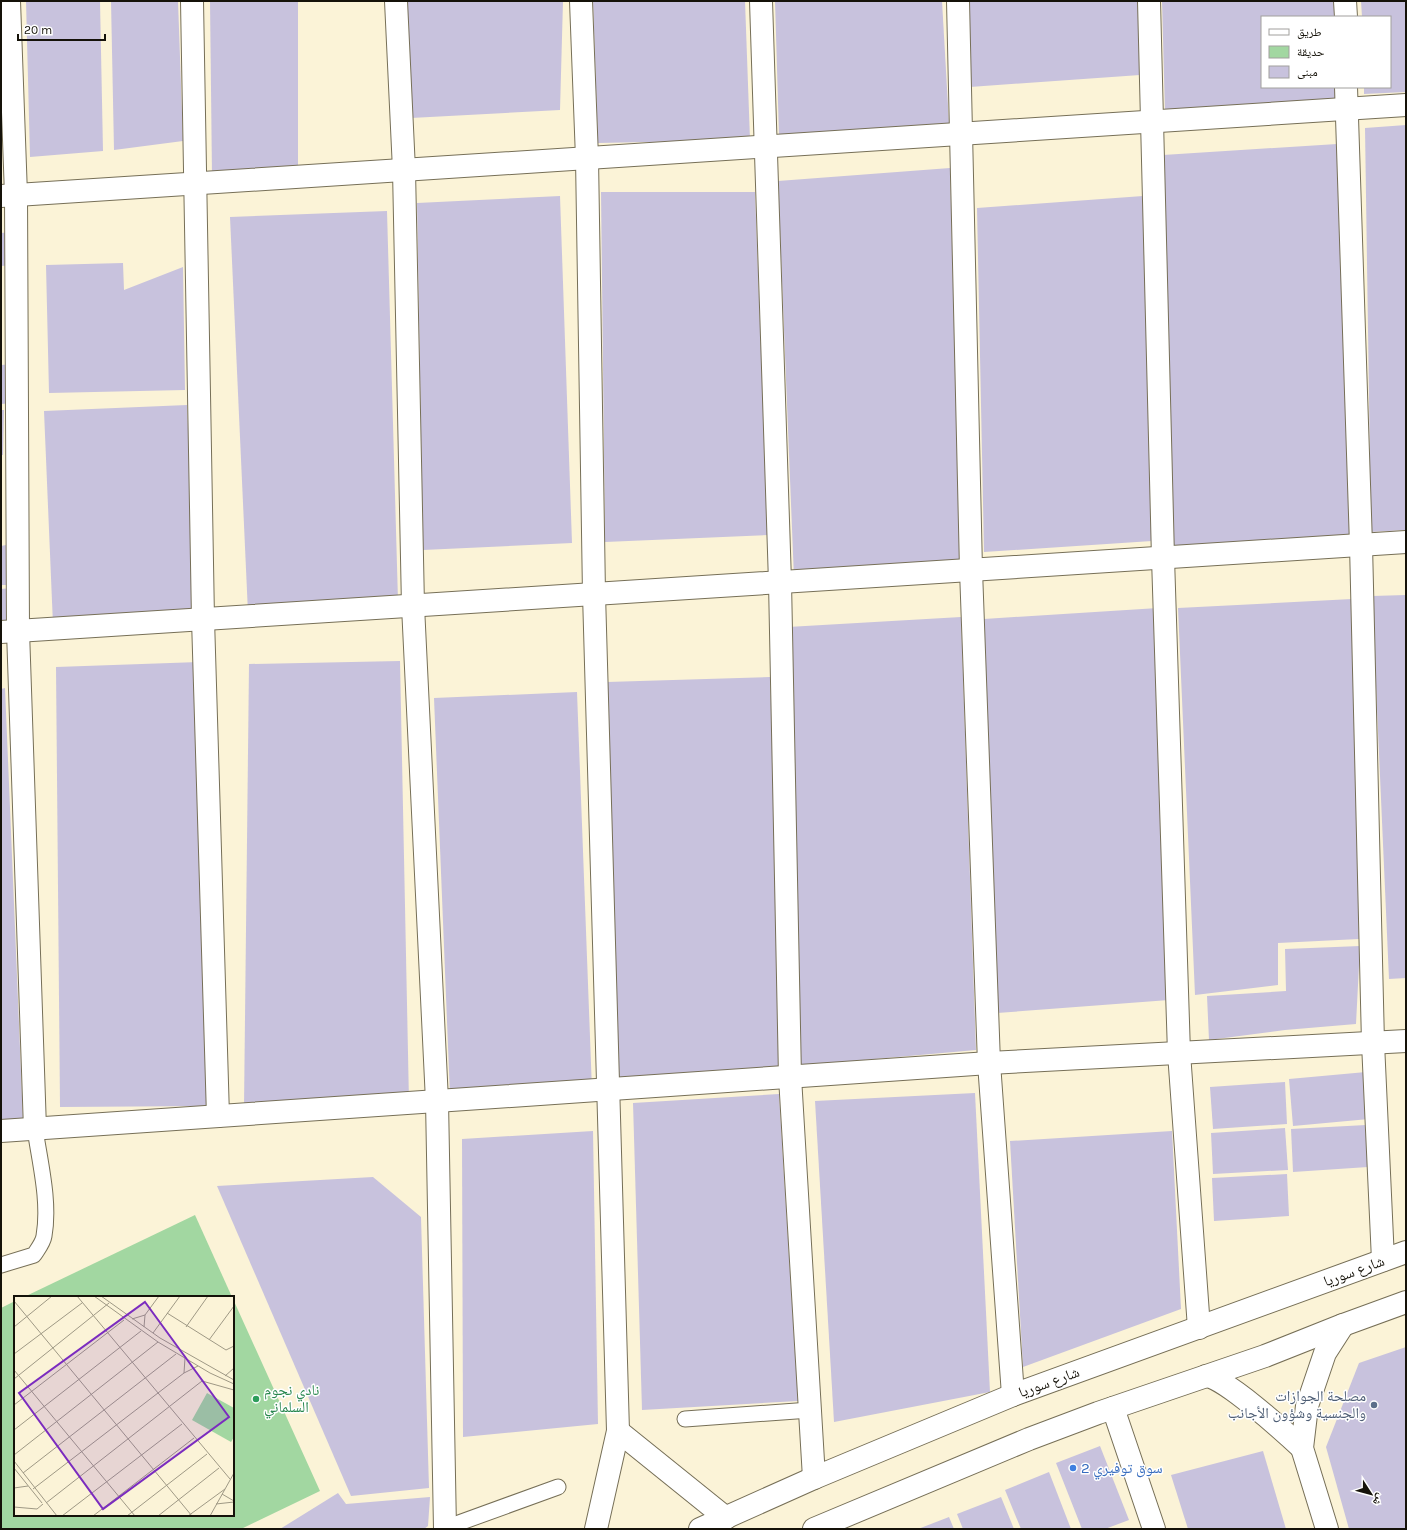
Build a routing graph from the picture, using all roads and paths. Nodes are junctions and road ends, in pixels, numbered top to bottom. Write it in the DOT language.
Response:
graph roads {
  1 [pos="9,1"];
  2 [pos="192,1"];
  3 [pos="396,1"];
  4 [pos="581,1"];
  5 [pos="761,1"];
  6 [pos="958,1"];
  7 [pos="1149,1"];
  8 [pos="1345,1"];
  9 [pos="1346,16"];
  10 [pos="1346,88"];
  11 [pos="1406,105"];
  12 [pos="1346,109"];
  13 [pos="1153,121"];
  14 [pos="961,134"];
  15 [pos="765,146"];
  16 [pos="587,158"];
  17 [pos="404,170"];
  18 [pos="196,183"];
  19 [pos="9,196"];
  20 [pos="1406,542"];
  21 [pos="1360,545"];
  22 [pos="1162,558"];
  23 [pos="971,570"];
  24 [pos="780,582"];
  25 [pos="594,594"];
  26 [pos="413,606"];
  27 [pos="203,619"];
  28 [pos="10,632"];
  29 [pos="1406,1041"];
  30 [pos="1373,1043"];
  31 [pos="1179,1053"];
  32 [pos="989,1063"];
  33 [pos="790,1076"];
  34 [pos="609,1089"];
  35 [pos="438,1101"];
  36 [pos="218,1116"];
  37 [pos="35,1129"];
  38 [pos="1,1131"];
  39 [pos="1406,1252"];
  40 [pos="1383,1260"];
  41 [pos="1,1266"];
  42 [pos="1406,1302"];
  43 [pos="1343,1325"];
  44 [pos="1200,1328"];
  45 [pos="1206,1376"];
  46 [pos="1013,1395"];
  47 [pos="1113,1408"];
  48 [pos="810,1410"];
  49 [pos="685,1419"];
  50 [pos="618,1431"];
  51 [pos="1302,1448"];
  52 [pos="814,1478"];
  53 [pos="558,1487"];
  54 [pos="726,1518"];
  55 [pos="445,1528"];
  56 [pos="596,1529"];
  57 [pos="700,1529"];
  58 [pos="814,1529"];
  59 [pos="1154,1529"];
  60 [pos="1327,1529"];
  1 -- 19 [label="street"];
  2 -- 18 [label="street"];
  3 -- 17 [label="street"];
  4 -- 16 [label="street"];
  5 -- 15 [label="street"];
  6 -- 14 [label="street"];
  7 -- 13 [label="street"];
  8 -- 9 [label="street"];
  10 -- 12 [label="street"];
  11 -- 12 [label="street"];
  12 -- 13 [label="street"];
  12 -- 21 [label="street"];
  13 -- 14 [label="street"];
  13 -- 22 [label="street"];
  14 -- 15 [label="street"];
  14 -- 23 [label="street"];
  15 -- 16 [label="street"];
  15 -- 24 [label="street"];
  16 -- 17 [label="street"];
  16 -- 25 [label="street"];
  17 -- 18 [label="street"];
  17 -- 26 [label="street"];
  18 -- 19 [label="street"];
  18 -- 27 [label="street"];
  19 -- 28 [label="street"];
  20 -- 21 [label="street"];
  21 -- 22 [label="street"];
  21 -- 30 [label="street"];
  22 -- 23 [label="street"];
  22 -- 31 [label="street"];
  23 -- 24 [label="street"];
  23 -- 32 [label="street"];
  24 -- 25 [label="street"];
  24 -- 33 [label="street"];
  25 -- 26 [label="street"];
  25 -- 34 [label="street"];
  26 -- 27 [label="street"];
  26 -- 35 [label="street"];
  27 -- 28 [label="street"];
  27 -- 36 [label="street"];
  28 -- 37 [label="street"];
  29 -- 30 [label="street"];
  30 -- 31 [label="street"];
  30 -- 40 [label="street"];
  31 -- 32 [label="street"];
  31 -- 44 [label="street"];
  32 -- 33 [label="street"];
  32 -- 46 [label="street"];
  33 -- 34 [label="street"];
  33 -- 48 [label="street"];
  34 -- 35 [label="street"];
  34 -- 50 [label="street"];
  35 -- 36 [label="street"];
  35 -- 55 [label="street"];
  36 -- 37 [label="street"];
  37 -- 38 [label="street"];
  37 -- 41 [label="lane"];
  39 -- 40 [label="street, شارع سوريا"];
  40 -- 44 [label="street, شارع سوريا"];
  42 -- 43 [label="street"];
  43 -- 45 [label="street"];
  43 -- 51 [label="street"];
  44 -- 46 [label="street, شارع سوريا"];
  45 -- 47 [label="street"];
  45 -- 51 [label="street"];
  46 -- 52 [label="street, شارع سوريا"];
  47 -- 58 [label="street"];
  47 -- 59 [label="street"];
  48 -- 49 [label="lane"];
  48 -- 52 [label="street"];
  50 -- 54 [label="street"];
  50 -- 56 [label="street"];
  51 -- 60 [label="street"];
  52 -- 54 [label="street, شارع سوريا"];
  53 -- 55 [label="lane"];
  54 -- 57 [label="street, شارع سوريا"];
}
